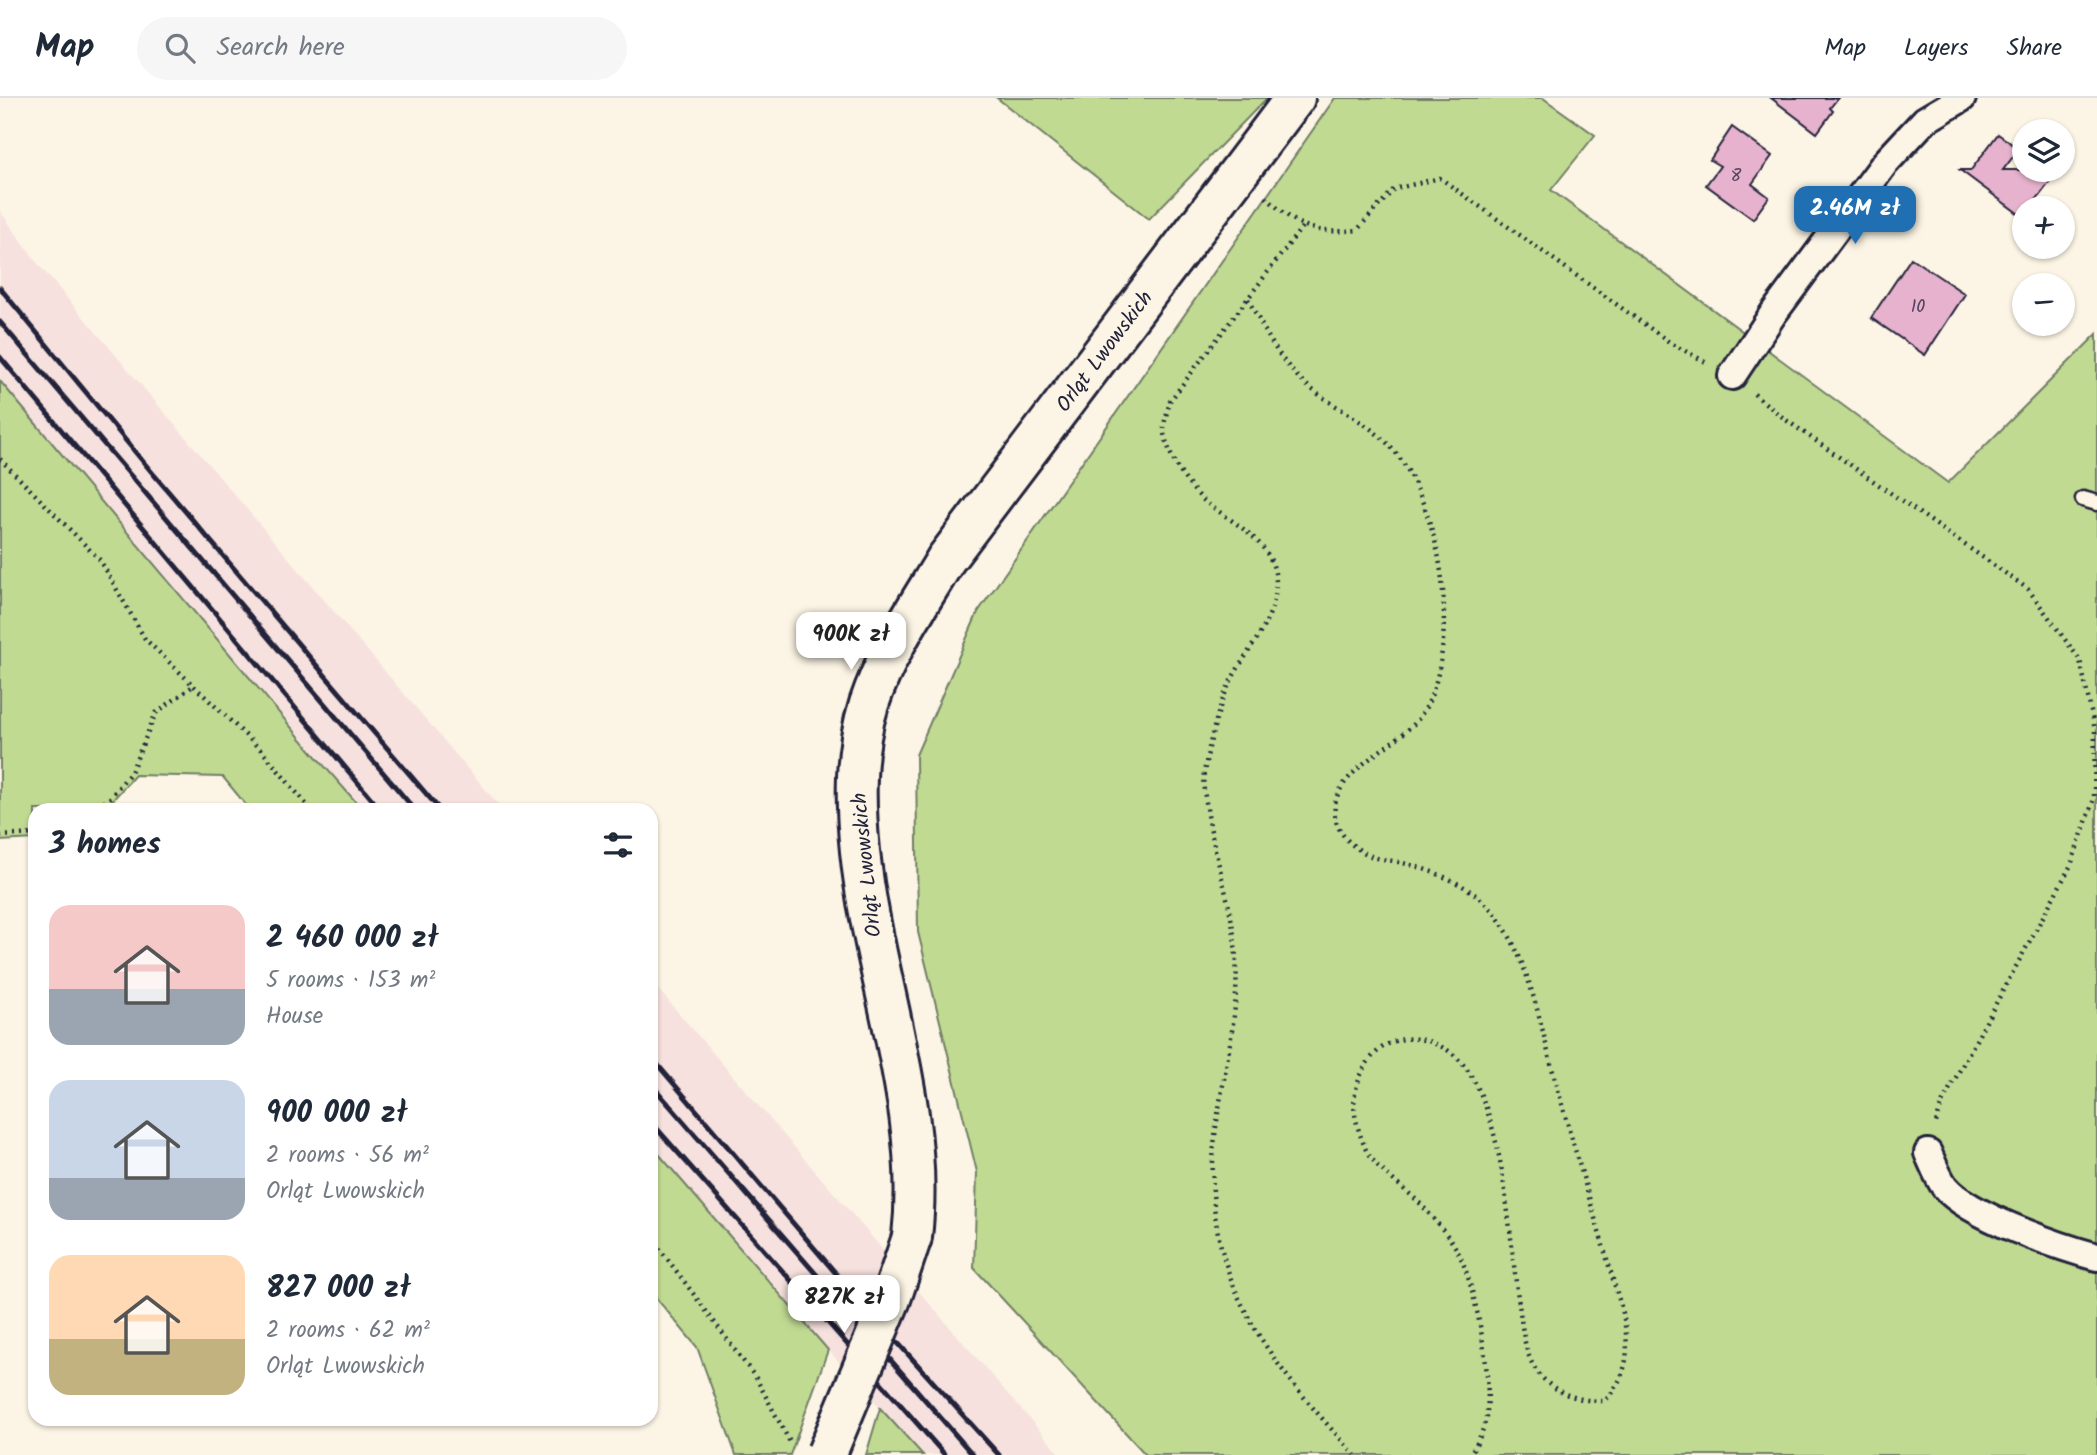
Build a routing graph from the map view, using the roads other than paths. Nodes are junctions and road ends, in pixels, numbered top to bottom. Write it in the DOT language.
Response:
graph roads {
  1 [pos="1295,98"];
  2 [pos="1962,98"];
  3 [pos="1732,376"];
  4 [pos="1928,1153"];
  5 [pos="2097,1257"];
  6 [pos="816,1452"];
  1 -- 6 [label="street, Orląt Lwowskich, bridge"];
  2 -- 3 [label="street"];
  4 -- 5 [label="street"];
}
